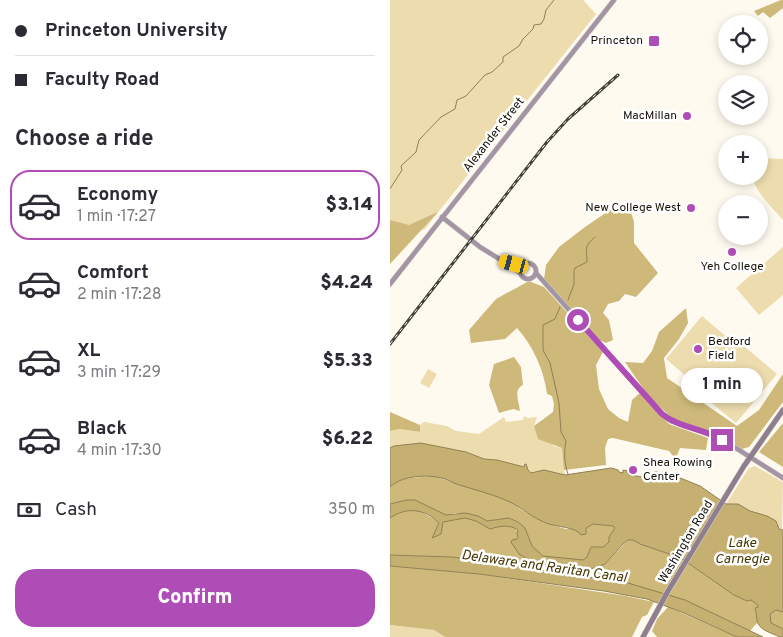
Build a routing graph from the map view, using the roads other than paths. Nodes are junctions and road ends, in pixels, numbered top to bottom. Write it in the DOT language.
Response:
graph roads {
  1 [pos="614,0"];
  2 [pos="442,218"];
  3 [pos="504,262"];
  4 [pos="524,265"];
  5 [pos="536,272"];
  6 [pos="521,274"];
  7 [pos="531,278"];
  8 [pos="390,284"];
  9 [pos="545,284"];
  10 [pos="783,410"];
  11 [pos="749,458"];
  12 [pos="783,478"];
  13 [pos="643,637"];
  1 -- 2 [label="street, Alexander Street"];
  2 -- 3 [label="street"];
  2 -- 8 [label="street, Alexander Street"];
  3 -- 4 [label="street"];
  3 -- 6 [label="street"];
  4 -- 5 [label="street"];
  4 -- 6 [label="street"];
  5 -- 7 [label="street"];
  5 -- 9 [label="street"];
  6 -- 7 [label="street"];
  7 -- 9 [label="street"];
  9 -- 11 [label="street"];
  10 -- 11 [label="main road, Washington Road"];
  11 -- 12 [label="street"];
  11 -- 13 [label="main road, Washington Road"];
}
